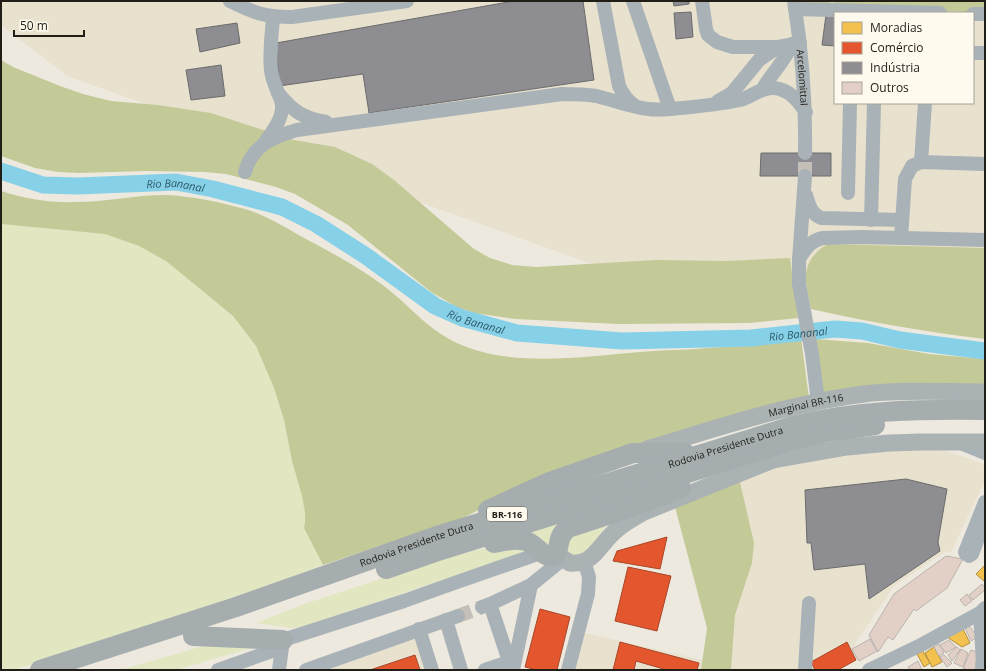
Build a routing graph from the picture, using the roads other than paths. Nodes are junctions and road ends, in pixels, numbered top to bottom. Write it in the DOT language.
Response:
graph roads {
  1 [pos="230,1"];
  2 [pos="407,1"];
  3 [pos="603,1"];
  4 [pos="633,1"];
  5 [pos="702,1"];
  6 [pos="794,5"];
  7 [pos="825,5"];
  8 [pos="926,12"];
  9 [pos="974,14"];
  10 [pos="985,14"];
  11 [pos="273,17"];
  12 [pos="796,43"];
  13 [pos="778,47"];
  14 [pos="974,53"];
  15 [pos="985,54"];
  16 [pos="762,90"];
  17 [pos="278,92"];
  18 [pos="711,104"];
  19 [pos="850,104"];
  20 [pos="874,104"];
  21 [pos="925,104"];
  22 [pos="637,108"];
  23 [pos="670,109"];
  24 [pos="806,112"];
  25 [pos="338,124"];
  26 [pos="263,145"];
  27 [pos="805,153"];
  28 [pos="921,162"];
  29 [pos="985,164"];
  30 [pos="245,172"];
  31 [pos="805,176"];
  32 [pos="805,191"];
  33 [pos="848,193"];
  34 [pos="871,220"];
  35 [pos="902,220"];
  36 [pos="901,238"];
  37 [pos="985,240"];
  38 [pos="799,260"];
  39 [pos="985,392"];
  40 [pos="817,402"];
  41 [pos="985,410"];
  42 [pos="985,423"];
  43 [pos="957,442"];
  44 [pos="985,442"];
  45 [pos="707,452"];
  46 [pos="633,453"];
  47 [pos="754,453"];
  48 [pos="985,453"];
  49 [pos="985,502"];
  50 [pos="985,520"];
  51 [pos="438,544"];
  52 [pos="553,556"];
  53 [pos="584,562"];
  54 [pos="531,585"];
  55 [pos="809,603"];
  56 [pos="982,610"];
  57 [pos="419,629"];
  58 [pos="193,636"];
  59 [pos="282,644"];
  60 [pos="511,667"];
  61 [pos="40,670"];
  62 [pos="81,670"];
  63 [pos="218,670"];
  64 [pos="279,670"];
  65 [pos="306,670"];
  66 [pos="432,670"];
  67 [pos="461,670"];
  68 [pos="485,670"];
  69 [pos="568,670"];
  70 [pos="805,670"];
  71 [pos="869,670"];
  72 [pos="982,670"];
  1 -- 11 [label="street"];
  2 -- 11 [label="street"];
  3 -- 22 [label="street"];
  4 -- 23 [label="street"];
  5 -- 13 [label="street"];
  6 -- 7 [label="street"];
  6 -- 12 [label="street, Arcelomittal"];
  7 -- 8 [label="street"];
  9 -- 10 [label="street"];
  11 -- 17 [label="street"];
  12 -- 13 [label="street"];
  12 -- 16 [label="street"];
  12 -- 24 [label="street, Arcelomittal"];
  13 -- 18 [label="street"];
  14 -- 15 [label="street"];
  16 -- 18 [label="street"];
  16 -- 24 [label="street"];
  17 -- 25 [label="street"];
  17 -- 26 [label="street"];
  18 -- 23 [label="street"];
  19 -- 33 [label="street"];
  20 -- 34 [label="street"];
  21 -- 28 [label="street"];
  22 -- 23 [label="street"];
  22 -- 25 [label="street"];
  24 -- 27 [label="street, Arcelomittal"];
  25 -- 26 [label="street"];
  26 -- 30 [label="street"];
  28 -- 29 [label="street"];
  28 -- 35 [label="street"];
  31 -- 32 [label="street"];
  32 -- 34 [label="street"];
  32 -- 38 [label="street"];
  34 -- 35 [label="street"];
  35 -- 36 [label="street"];
  36 -- 37 [label="street"];
  36 -- 38 [label="street"];
  38 -- 40 [label="street"];
  39 -- 40 [label="main road, Marginal BR-116"];
  40 -- 46 [label="main road, Marginal BR-116"];
  41 -- 45 [label="highway, Rodovia Presidente Dutra / BR-116"];
  42 -- 47 [label="highway, Rodovia Presidente Dutra / BR-116"];
  43 -- 44 [label="main road"];
  43 -- 48 [label="street"];
  43 -- 53 [label="main road"];
  45 -- 46 [label="highway"];
  45 -- 51 [label="highway, Rodovia Presidente Dutra / BR-116"];
  46 -- 51 [label="highway"];
  47 -- 51 [label="highway, Rodovia Presidente Dutra / BR-116"];
  47 -- 52 [label="highway"];
  49 -- 50 [label="street"];
  51 -- 52 [label="highway"];
  51 -- 58 [label="highway, Rodovia Presidente Dutra / BR-116"];
  51 -- 61 [label="highway, Rodovia Presidente Dutra / BR-116"];
  52 -- 53 [label="main road"];
  52 -- 54 [label="street"];
  52 -- 59 [label="street"];
  53 -- 69 [label="street"];
  54 -- 60 [label="street"];
  54 -- 60 [label="street"];
  55 -- 70 [label="street"];
  56 -- 71 [label="street"];
  56 -- 72 [label="street"];
  57 -- 65 [label="street"];
  57 -- 66 [label="street"];
  57 -- 67 [label="street"];
  58 -- 59 [label="highway"];
  58 -- 62 [label="highway, Rodovia Presidente Dutra / BR-116"];
  59 -- 63 [label="street"];
  59 -- 64 [label="street"];
  60 -- 68 [label="street"];
}
